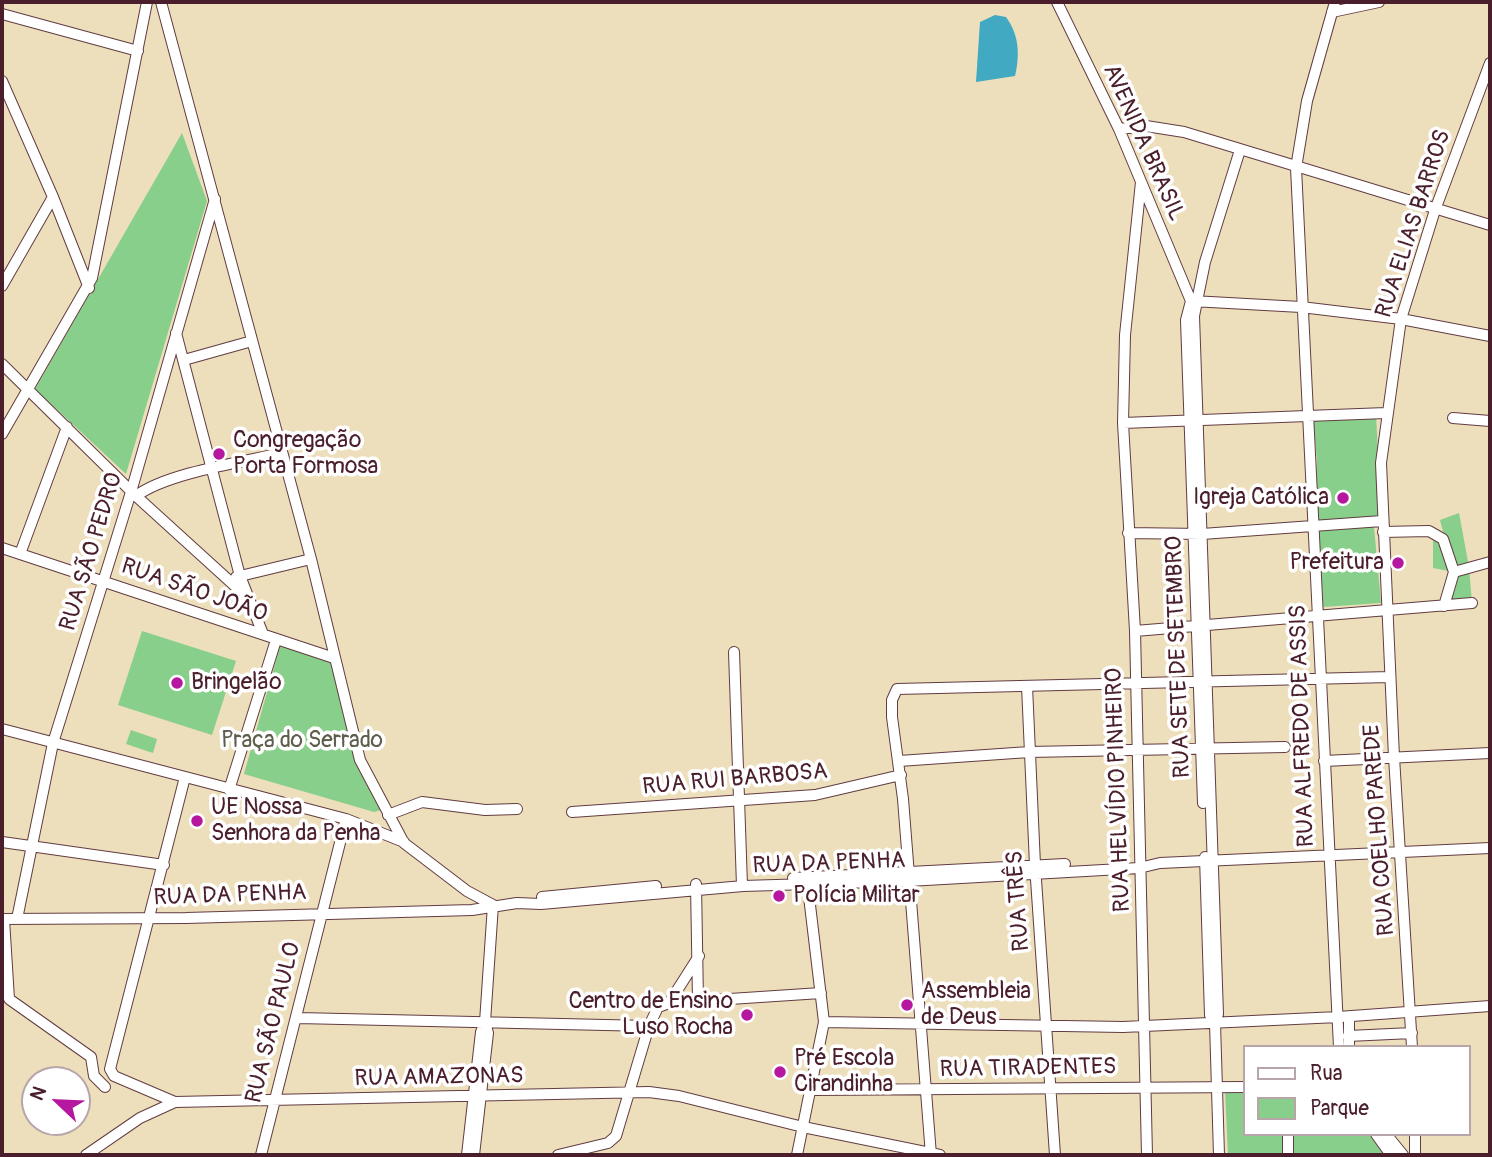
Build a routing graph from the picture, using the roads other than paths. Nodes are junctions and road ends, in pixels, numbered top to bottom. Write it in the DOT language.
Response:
graph roads {
  1 [pos="147,2"];
  2 [pos="160,2"];
  3 [pos="1057,2"];
  4 [pos="1379,2"];
  5 [pos="1334,7"];
  6 [pos="2,14"];
  7 [pos="138,51"];
  8 [pos="1490,62"];
  9 [pos="2,81"];
  10 [pos="1119,130"];
  11 [pos="1240,150"];
  12 [pos="1296,169"];
  13 [pos="1141,181"];
  14 [pos="53,197"];
  15 [pos="215,198"];
  16 [pos="1435,210"];
  17 [pos="1490,225"];
  18 [pos="2,286"];
  19 [pos="89,288"];
  20 [pos="1195,299"];
  21 [pos="1301,307"];
  22 [pos="1401,319"];
  23 [pos="176,331"];
  24 [pos="1489,332"];
  25 [pos="252,341"];
  26 [pos="183,357"];
  27 [pos="168,360"];
  28 [pos="2,364"];
  29 [pos="27,390"];
  30 [pos="1387,413"];
  31 [pos="1308,415"];
  32 [pos="1453,418"];
  33 [pos="1490,419"];
  34 [pos="1194,421"];
  35 [pos="1123,423"];
  36 [pos="67,427"];
  37 [pos="2,433"];
  38 [pos="282,453"];
  39 [pos="213,468"];
  40 [pos="133,494"];
  41 [pos="1382,526"];
  42 [pos="1314,528"];
  43 [pos="1128,533"];
  44 [pos="1198,534"];
  45 [pos="2,548"];
  46 [pos="20,554"];
  47 [pos="310,559"];
  48 [pos="1490,562"];
  49 [pos="1454,572"];
  50 [pos="240,576"];
  51 [pos="228,579"];
  52 [pos="104,580"];
  53 [pos="246,596"];
  54 [pos="1472,603"];
  55 [pos="1444,606"];
  56 [pos="1387,611"];
  57 [pos="1318,616"];
  58 [pos="1199,627"];
  59 [pos="1135,631"];
  60 [pos="263,634"];
  61 [pos="276,640"];
  62 [pos="734,652"];
  63 [pos="334,658"];
  64 [pos="1390,677"];
  65 [pos="1320,679"];
  66 [pos="1135,684"];
  67 [pos="1203,684"];
  68 [pos="1027,686"];
  69 [pos="2,729"];
  70 [pos="53,743"];
  71 [pos="1285,747"];
  72 [pos="1205,748"];
  73 [pos="1137,749"];
  74 [pos="1029,751"];
  75 [pos="1490,753"];
  76 [pos="1394,757"];
  77 [pos="899,761"];
  78 [pos="1324,761"];
  79 [pos="901,775"];
  80 [pos="185,777"];
  81 [pos="229,790"];
  82 [pos="738,802"];
  83 [pos="517,810"];
  84 [pos="572,812"];
  85 [pos="388,815"];
  86 [pos="346,819"];
  87 [pos="2,842"];
  88 [pos="404,843"];
  89 [pos="33,846"];
  90 [pos="1490,848"];
  91 [pos="1401,853"];
  92 [pos="1328,856"];
  93 [pos="1209,862"];
  94 [pos="164,865"];
  95 [pos="1142,865"];
  96 [pos="1035,868"];
  97 [pos="908,876"];
  98 [pos="807,881"];
  99 [pos="741,884"];
  100 [pos="696,886"];
  101 [pos="466,890"];
  102 [pos="493,905"];
  103 [pos="459,910"];
  104 [pos="322,913"];
  105 [pos="151,918"];
  106 [pos="3,919"];
  107 [pos="18,919"];
  108 [pos="699,956"];
  109 [pos="821,993"];
  110 [pos="698,1001"];
  111 [pos="669,1003"];
  112 [pos="1490,1006"];
  113 [pos="1411,1010"];
  114 [pos="1343,1017"];
  115 [pos="298,1018"];
  116 [pos="485,1022"];
  117 [pos="824,1022"];
  118 [pos="1215,1023"];
  119 [pos="921,1025"];
  120 [pos="649,1026"];
  121 [pos="1146,1026"];
  122 [pos="1047,1027"];
  123 [pos="1412,1033"];
  124 [pos="1349,1042"];
  125 [pos="1339,1045"];
  126 [pos="1412,1045"];
  127 [pos="1147,1085"];
  128 [pos="1217,1086"];
  129 [pos="105,1087"];
  130 [pos="1051,1087"];
  131 [pos="1244,1087"];
  132 [pos="812,1090"];
  133 [pos="926,1090"];
  134 [pos="629,1093"];
  135 [pos="478,1097"];
  136 [pos="274,1100"];
  137 [pos="175,1101"];
  138 [pos="803,1127"];
  139 [pos="1288,1136"];
  140 [pos="1377,1136"];
  141 [pos="1388,1136"];
  142 [pos="1415,1136"];
  143 [pos="86,1155"];
  144 [pos="261,1155"];
  145 [pos="467,1155"];
  146 [pos="474,1155"];
  147 [pos="558,1155"];
  148 [pos="797,1155"];
  149 [pos="934,1155"];
  150 [pos="1055,1155"];
  151 [pos="1147,1155"];
  152 [pos="1219,1155"];
  153 [pos="1289,1155"];
  154 [pos="1391,1155"];
  155 [pos="1403,1155"];
  156 [pos="1415,1155"];
  1 -- 7 [label="street"];
  2 -- 15 [label="street"];
  3 -- 10 [label="street, AVENIDA BRASIL"];
  4 -- 5 [label="street"];
  5 -- 12 [label="street, RUA ALFREDO DE ASSIS"];
  6 -- 7 [label="street"];
  7 -- 19 [label="street"];
  8 -- 16 [label="street, RUA ELIAS BARROS"];
  9 -- 14 [label="street"];
  10 -- 11 [label="street"];
  10 -- 13 [label="street, AVENIDA BRASIL"];
  11 -- 12 [label="street"];
  11 -- 20 [label="street, RUA SETE DE SETEMBRO"];
  12 -- 16 [label="street"];
  12 -- 21 [label="street, RUA ALFREDO DE ASSIS"];
  13 -- 20 [label="street, AVENIDA BRASIL"];
  13 -- 35 [label="street, RUA HELVÍDIO PINHEIRO"];
  14 -- 18 [label="street"];
  14 -- 19 [label="street"];
  15 -- 23 [label="street, RUA SÃO PEDRO"];
  15 -- 25 [label="street"];
  16 -- 17 [label="street"];
  16 -- 22 [label="street, RUA ELIAS BARROS"];
  19 -- 29 [label="street"];
  20 -- 21 [label="street"];
  20 -- 34 [label="street, RUA SETE DE SETEMBRO"];
  21 -- 22 [label="street"];
  21 -- 31 [label="street, RUA ALFREDO DE ASSIS"];
  22 -- 24 [label="street"];
  22 -- 30 [label="street, RUA ELIAS BARROS"];
  23 -- 26 [label="street"];
  23 -- 27 [label="street, RUA SÃO PEDRO"];
  25 -- 26 [label="street"];
  25 -- 38 [label="street"];
  26 -- 27 [label="street"];
  26 -- 39 [label="street"];
  27 -- 40 [label="street, RUA SÃO PEDRO"];
  28 -- 29 [label="street"];
  29 -- 36 [label="street"];
  29 -- 37 [label="street"];
  30 -- 31 [label="street"];
  30 -- 41 [label="street, RUA ELIAS BARROS"];
  31 -- 34 [label="street"];
  31 -- 42 [label="street, RUA ALFREDO DE ASSIS"];
  32 -- 33 [label="street"];
  34 -- 35 [label="street"];
  34 -- 44 [label="street, RUA SETE DE SETEMBRO"];
  35 -- 43 [label="street, RUA HELVÍDIO PINHEIRO"];
  36 -- 40 [label="street"];
  36 -- 46 [label="street"];
  38 -- 39 [label="street"];
  38 -- 47 [label="street"];
  39 -- 40 [label="street"];
  39 -- 50 [label="street"];
  40 -- 51 [label="street"];
  40 -- 52 [label="street, RUA SÃO PEDRO"];
  41 -- 42 [label="street"];
  41 -- 49 [label="street"];
  41 -- 56 [label="street, RUA ELIAS BARROS"];
  42 -- 44 [label="street"];
  42 -- 57 [label="street, RUA ALFREDO DE ASSIS"];
  43 -- 44 [label="street"];
  43 -- 59 [label="street, RUA HELVÍDIO PINHEIRO"];
  44 -- 58 [label="street, RUA SETE DE SETEMBRO"];
  45 -- 46 [label="street, RUA SÃO JOÃO"];
  46 -- 52 [label="street, RUA SÃO JOÃO"];
  47 -- 50 [label="street"];
  47 -- 63 [label="street"];
  48 -- 49 [label="street"];
  49 -- 55 [label="street"];
  50 -- 51 [label="street"];
  50 -- 53 [label="street"];
  51 -- 53 [label="street"];
  52 -- 60 [label="street, RUA SÃO JOÃO"];
  52 -- 70 [label="street, RUA SÃO PEDRO"];
  53 -- 60 [label="street"];
  54 -- 55 [label="street"];
  55 -- 56 [label="street"];
  56 -- 57 [label="street"];
  56 -- 64 [label="street, RUA COELHO PAREDE"];
  57 -- 58 [label="street"];
  57 -- 65 [label="street, RUA ALFREDO DE ASSIS"];
  58 -- 59 [label="street"];
  58 -- 67 [label="street, RUA SETE DE SETEMBRO"];
  59 -- 66 [label="street, RUA HELVÍDIO PINHEIRO"];
  60 -- 61 [label="street, RUA SÃO JOÃO"];
  61 -- 63 [label="street, RUA SÃO JOÃO"];
  61 -- 81 [label="street"];
  62 -- 82 [label="street"];
  63 -- 85 [label="street"];
  64 -- 65 [label="street"];
  64 -- 76 [label="street, RUA COELHO PAREDE"];
  65 -- 67 [label="street"];
  65 -- 78 [label="street, RUA ALFREDO DE ASSIS"];
  66 -- 67 [label="street"];
  66 -- 68 [label="street"];
  66 -- 73 [label="street, RUA HELVÍDIO PINHEIRO"];
  67 -- 72 [label="street, RUA SETE DE SETEMBRO"];
  68 -- 74 [label="street, RUA TRÊS"];
  68 -- 77 [label="street"];
  69 -- 70 [label="street"];
  70 -- 80 [label="street"];
  70 -- 89 [label="street, RUA SÃO PEDRO"];
  71 -- 72 [label="street"];
  72 -- 73 [label="street"];
  72 -- 93 [label="street, RUA SETE DE SETEMBRO"];
  73 -- 74 [label="street"];
  73 -- 95 [label="street, RUA HELVÍDIO PINHEIRO"];
  74 -- 77 [label="street"];
  74 -- 96 [label="street, RUA TRÊS"];
  75 -- 76 [label="street"];
  76 -- 78 [label="street"];
  76 -- 91 [label="street, RUA COELHO PAREDE"];
  77 -- 79 [label="street"];
  78 -- 92 [label="street, RUA ALFREDO DE ASSIS"];
  79 -- 82 [label="street, RUA RUI BARBOSA"];
  79 -- 97 [label="street"];
  80 -- 81 [label="street"];
  80 -- 94 [label="street"];
  81 -- 86 [label="street"];
  82 -- 84 [label="street, RUA RUI BARBOSA"];
  82 -- 99 [label="street"];
  83 -- 85 [label="street"];
  85 -- 88 [label="street"];
  86 -- 88 [label="street"];
  86 -- 104 [label="street, RUA SÃO PAULO"];
  87 -- 89 [label="street"];
  88 -- 101 [label="street"];
  89 -- 94 [label="street"];
  89 -- 107 [label="street, RUA SÃO PEDRO"];
  90 -- 91 [label="street, RUA DA PENHA"];
  91 -- 92 [label="street, RUA DA PENHA"];
  91 -- 113 [label="street, RUA COELHO PAREDE"];
  92 -- 93 [label="street, RUA DA PENHA"];
  92 -- 114 [label="street, RUA ALFREDO DE ASSIS"];
  93 -- 95 [label="street, RUA DA PENHA"];
  93 -- 118 [label="street, RUA SETE DE SETEMBRO"];
  94 -- 105 [label="street"];
  95 -- 96 [label="street, RUA DA PENHA"];
  95 -- 121 [label="street, RUA HELVÍDIO PINHEIRO"];
  96 -- 97 [label="street, RUA DA PENHA"];
  96 -- 122 [label="street, RUA TRÊS"];
  97 -- 98 [label="street, RUA DA PENHA"];
  97 -- 119 [label="street"];
  98 -- 99 [label="street, RUA DA PENHA"];
  98 -- 109 [label="street"];
  99 -- 100 [label="street, RUA DA PENHA"];
  100 -- 102 [label="street, RUA DA PENHA"];
  100 -- 108 [label="street"];
  101 -- 102 [label="street"];
  101 -- 103 [label="street"];
  102 -- 103 [label="street, RUA DA PENHA"];
  102 -- 116 [label="street"];
  103 -- 104 [label="street, RUA DA PENHA"];
  104 -- 105 [label="street, RUA DA PENHA"];
  104 -- 115 [label="street, RUA SÃO PAULO"];
  105 -- 107 [label="street, RUA DA PENHA"];
  105 -- 137 [label="street"];
  106 -- 107 [label="street, RUA DA PENHA"];
  106 -- 129 [label="street"];
  108 -- 110 [label="street"];
  108 -- 111 [label="street"];
  109 -- 110 [label="street"];
  109 -- 117 [label="street"];
  110 -- 111 [label="street"];
  111 -- 120 [label="street"];
  112 -- 113 [label="street"];
  113 -- 114 [label="street"];
  113 -- 123 [label="street, RUA COELHO PAREDE"];
  114 -- 118 [label="street"];
  114 -- 124 [label="street"];
  114 -- 125 [label="street"];
  115 -- 116 [label="street"];
  115 -- 136 [label="street, RUA SÃO PAULO"];
  116 -- 120 [label="street"];
  116 -- 135 [label="street"];
  117 -- 119 [label="street"];
  117 -- 132 [label="street"];
  118 -- 121 [label="street"];
  118 -- 128 [label="street, RUA SETE DE SETEMBRO"];
  119 -- 122 [label="street"];
  119 -- 133 [label="street"];
  120 -- 134 [label="street"];
  121 -- 122 [label="street"];
  121 -- 127 [label="street, RUA HELVÍDIO PINHEIRO"];
  122 -- 130 [label="street, RUA TRÊS"];
  123 -- 124 [label="street"];
  123 -- 126 [label="street, RUA COELHO PAREDE"];
  127 -- 128 [label="street, RUA TIRADENTES"];
  127 -- 130 [label="street, RUA TIRADENTES"];
  127 -- 151 [label="street, RUA HELVÍDIO PINHEIRO"];
  128 -- 131 [label="street, RUA TIRADENTES"];
  128 -- 152 [label="street, RUA SETE DE SETEMBRO"];
  130 -- 133 [label="street, RUA TIRADENTES"];
  130 -- 150 [label="street, RUA TRÊS"];
  132 -- 133 [label="street, RUA TIRADENTES"];
  132 -- 138 [label="street"];
  133 -- 149 [label="street"];
  134 -- 135 [label="street, RUA AMAZONAS"];
  134 -- 138 [label="street, RUA AMAZONAS"];
  134 -- 147 [label="street"];
  135 -- 136 [label="street, RUA AMAZONAS"];
  135 -- 145 [label="street"];
  135 -- 146 [label="street"];
  136 -- 137 [label="street, RUA AMAZONAS"];
  136 -- 144 [label="street, RUA SÃO PAULO"];
  137 -- 143 [label="street, RUA AMAZONAS"];
  138 -- 148 [label="street"];
  138 -- 149 [label="street, RUA AMAZONAS"];
  139 -- 153 [label="street"];
  140 -- 154 [label="street"];
  141 -- 155 [label="street"];
  142 -- 156 [label="street"];
}
